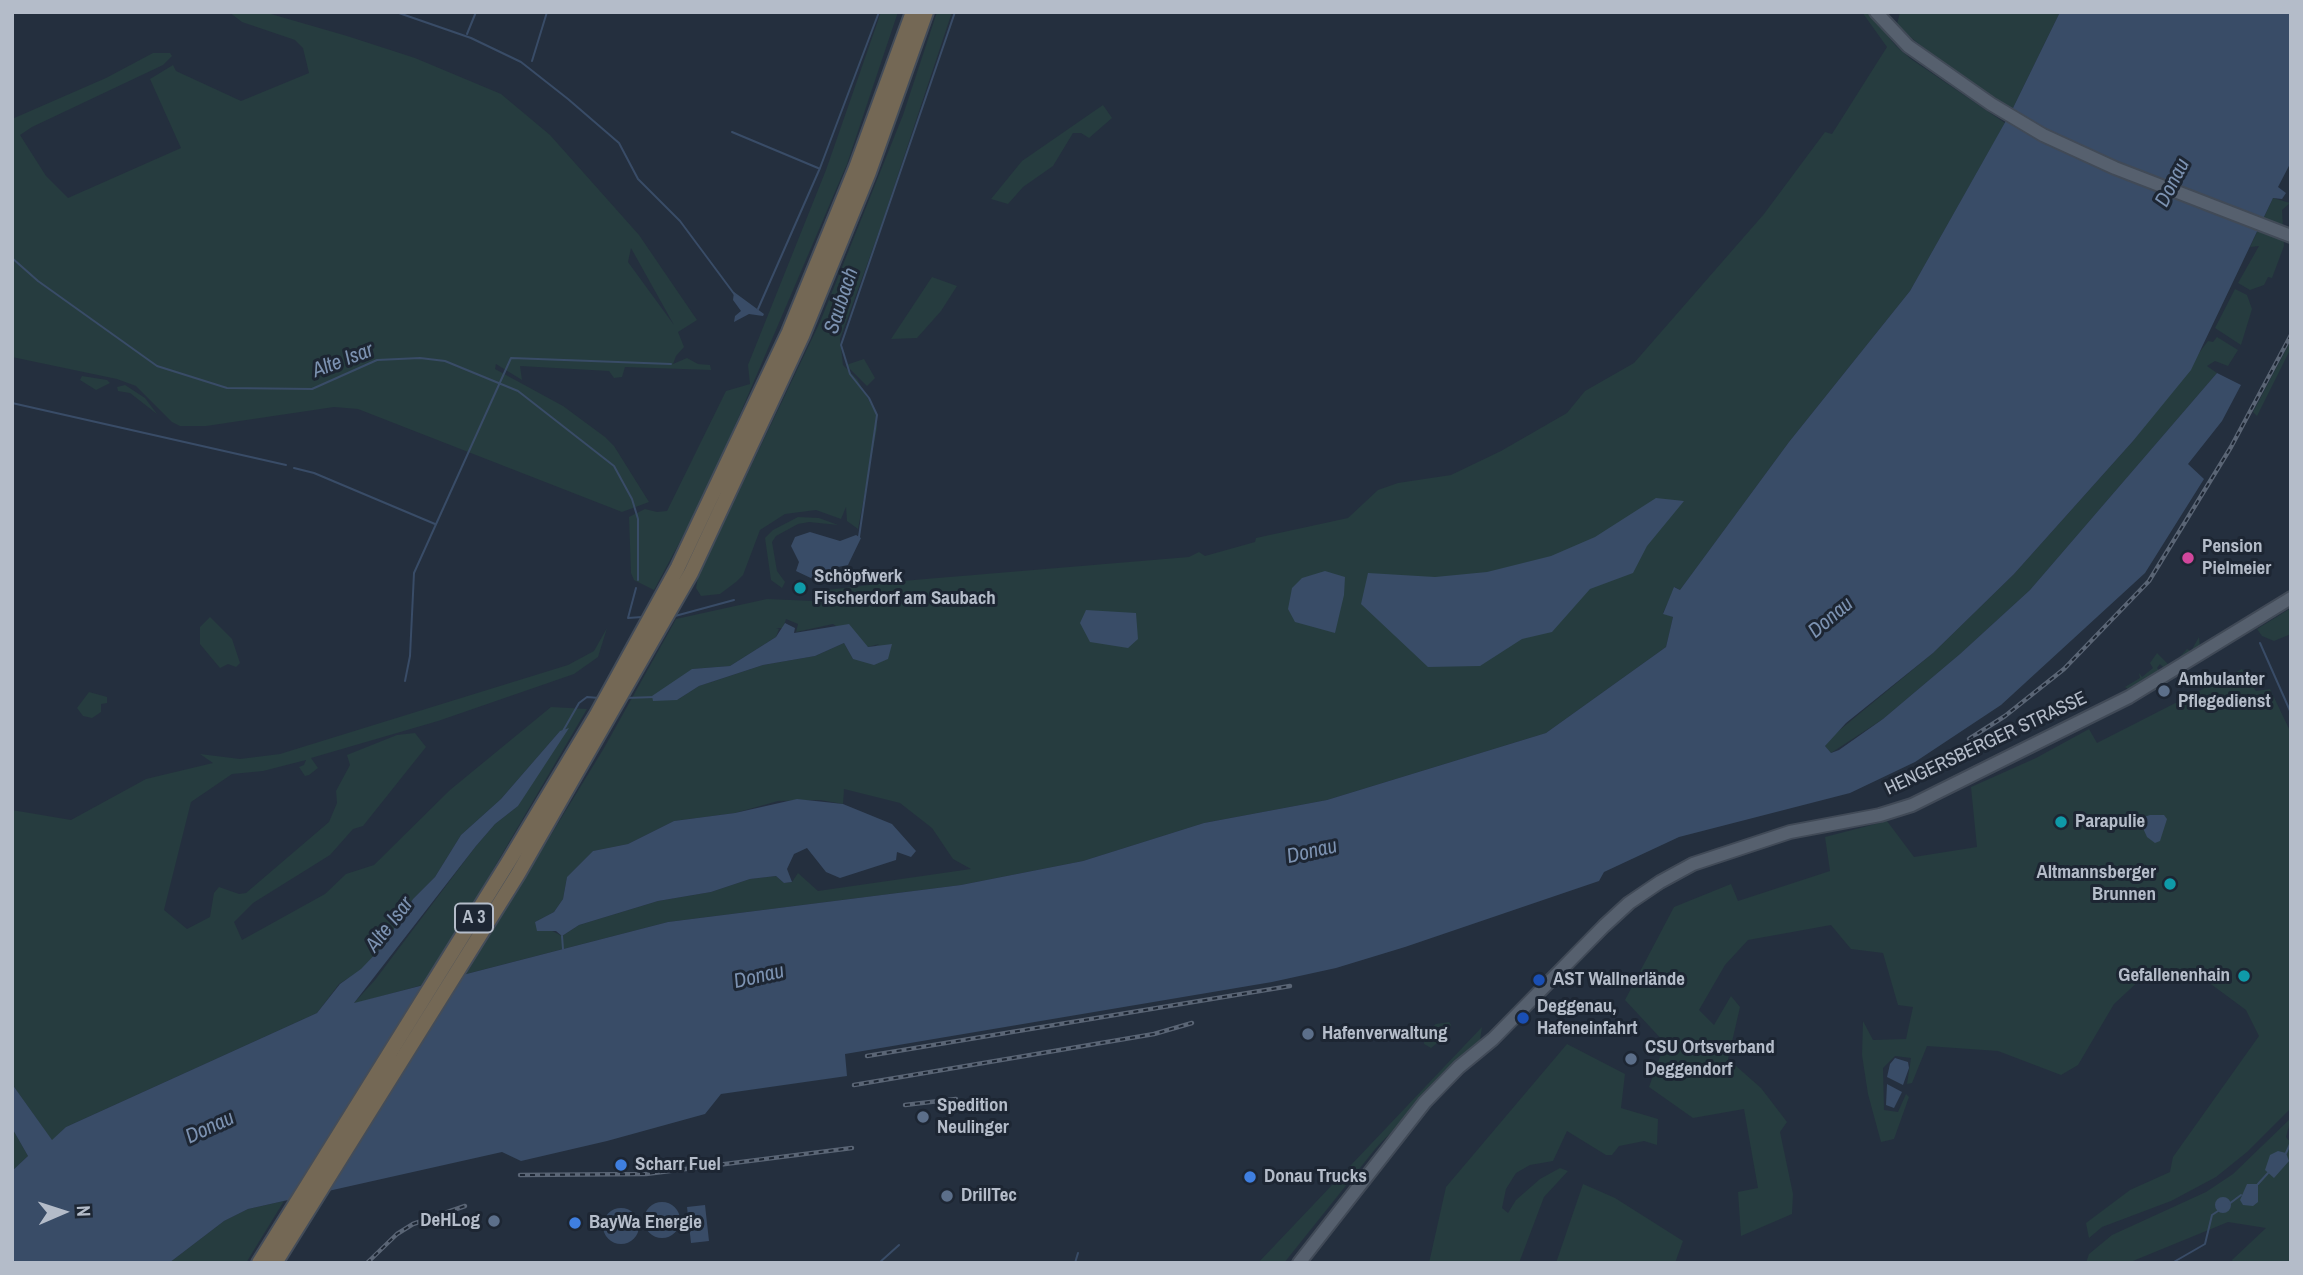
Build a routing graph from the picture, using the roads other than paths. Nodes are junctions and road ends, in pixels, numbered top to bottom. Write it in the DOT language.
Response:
graph roads {
  1 [pos="913,12"];
  2 [pos="926,12"];
  3 [pos="1876,12"];
  4 [pos="2291,236"];
  5 [pos="685,570"];
  6 [pos="2291,598"];
  7 [pos="259,1263"];
  8 [pos="275,1263"];
  9 [pos="1299,1263"];
  1 -- 5 [label="highway, A 3"];
  2 -- 5 [label="highway, A 3"];
  3 -- 4 [label="main road"];
  5 -- 7 [label="highway, A 3"];
  5 -- 8 [label="highway, A 3"];
  6 -- 9 [label="main road, HENGERSBERGER STRASSE"];
}
